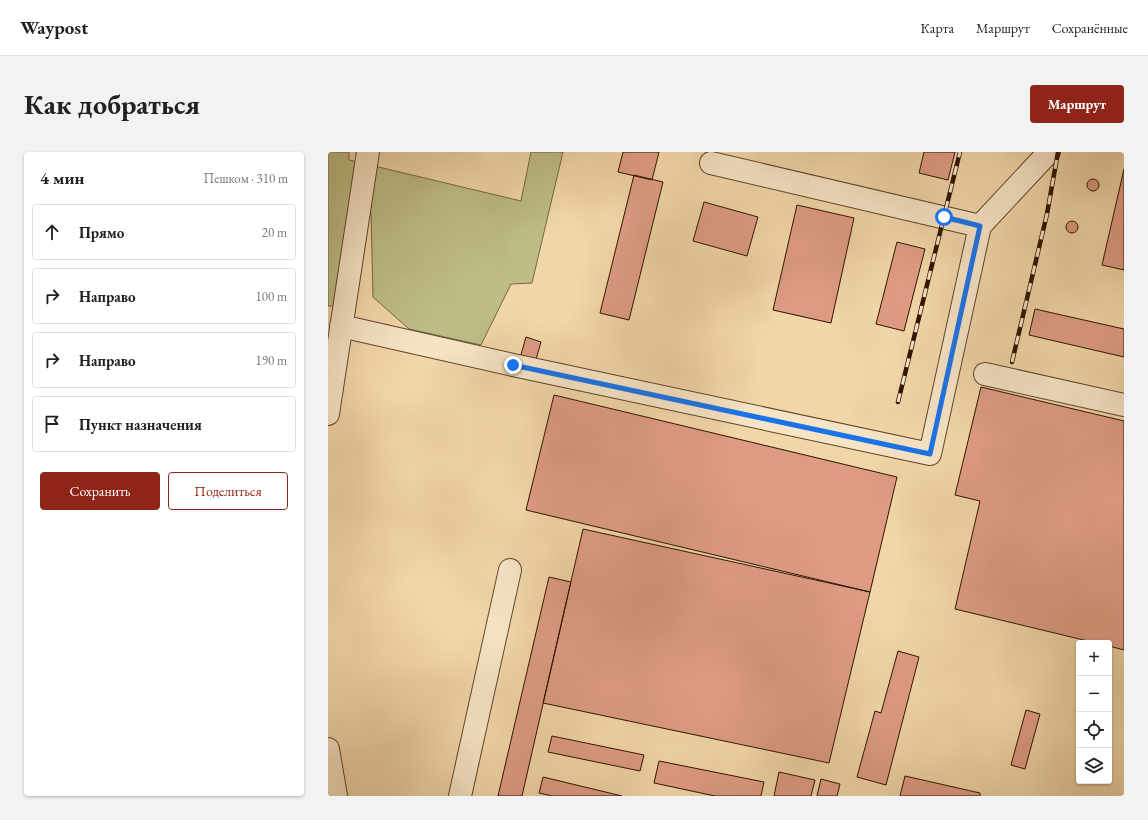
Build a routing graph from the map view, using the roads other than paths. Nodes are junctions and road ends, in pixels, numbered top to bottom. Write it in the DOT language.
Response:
graph roads {
  1 [pos="368,152"];
  2 [pos="1049,152"];
  3 [pos="711,164"];
  4 [pos="980,226"];
  5 [pos="341,326"];
  6 [pos="985,374"];
  7 [pos="1124,405"];
  8 [pos="328,414"];
  9 [pos="510,570"];
  10 [pos="328,749"];
  11 [pos="336,796"];
  12 [pos="460,796"];
  1 -- 5 [label="street"];
  2 -- 4 [label="street"];
  3 -- 4 [label="street"];
  4 -- 5 [label="street"];
  5 -- 8 [label="street"];
  6 -- 7 [label="street"];
  9 -- 12 [label="street"];
  10 -- 11 [label="street"];
}
